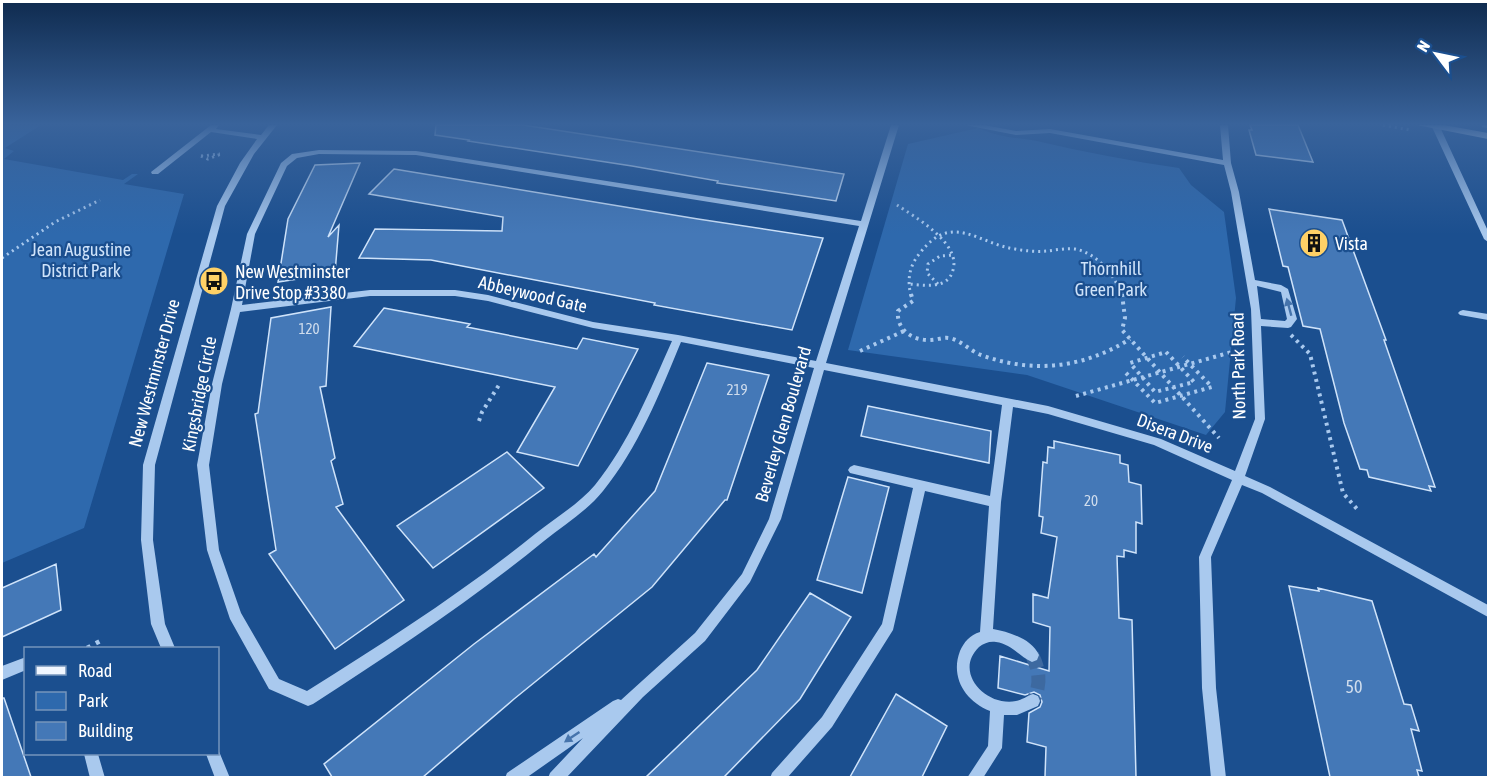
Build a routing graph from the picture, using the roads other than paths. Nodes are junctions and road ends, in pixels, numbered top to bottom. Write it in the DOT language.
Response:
graph roads {
  1 [pos="169,161"];
  2 [pos="245,161"];
  3 [pos="288,161"];
  4 [pos="469,161"];
  5 [pos="884,161"];
  6 [pos="1218,161"];
  7 [pos="1452,161"];
  8 [pos="1227,163"];
  9 [pos="155,172"];
  10 [pos="865,224"];
  11 [pos="1488,239"];
  12 [pos="1251,282"];
  13 [pos="236,309"];
  14 [pos="1462,313"];
  15 [pos="1488,316"];
  16 [pos="1256,322"];
  17 [pos="678,338"];
  18 [pos="820,366"];
  19 [pos="1008,402"];
  20 [pos="854,470"];
  21 [pos="1239,478"];
  22 [pos="920,485"];
  23 [pos="995,502"];
  24 [pos="1488,611"];
  25 [pos="986,635"];
  26 [pos="168,647"];
  27 [pos="1032,655"];
  28 [pos="24,664"];
  29 [pos="2,674"];
  30 [pos="638,692"];
  31 [pos="1033,701"];
  32 [pos="997,707"];
  33 [pos="92,755"];
  34 [pos="214,755"];
  35 [pos="98,777"];
  36 [pos="223,777"];
  37 [pos="512,777"];
  38 [pos="555,777"];
  39 [pos="777,777"];
  40 [pos="974,777"];
  41 [pos="1219,777"];
  1 -- 9 [label="street"];
  2 -- 26 [label="street, New Westminster Drive"];
  3 -- 13 [label="street, Kingsbridge Circle"];
  4 -- 10 [label="street, Kingsbridge Circle"];
  5 -- 10 [label="street, Beverley Glen Boulevard"];
  6 -- 8 [label="street"];
  7 -- 11 [label="street"];
  8 -- 12 [label="street, North Park Road"];
  10 -- 18 [label="street, Beverley Glen Boulevard"];
  12 -- 16 [label="street, North Park Road"];
  16 -- 12 [label="street, one-way"];
  13 -- 17 [label="street, Abbeywood Gate"];
  13 -- 17 [label="street, Kingsbridge Circle"];
  14 -- 15 [label="street"];
  16 -- 21 [label="street, North Park Road"];
  17 -- 18 [label="street, Abbeywood Gate"];
  18 -- 19 [label="street, Disera Drive"];
  18 -- 30 [label="street, Beverley Glen Boulevard"];
  19 -- 21 [label="street, Disera Drive"];
  19 -- 23 [label="street"];
  20 -- 22 [label="street"];
  21 -- 24 [label="street, Disera Drive"];
  21 -- 41 [label="street, North Park Road"];
  22 -- 23 [label="street"];
  22 -- 39 [label="street"];
  23 -- 25 [label="street"];
  25 -- 27 [label="street"];
  25 -- 32 [label="street"];
  28 -- 29 [label="street"];
  30 -- 37 [label="street, Beverley Glen Boulevard, one-way"];
  30 -- 38 [label="street, Beverley Glen Boulevard"];
  31 -- 32 [label="street"];
  32 -- 40 [label="street"];
  33 -- 35 [label="street"];
  34 -- 36 [label="street"];
}
